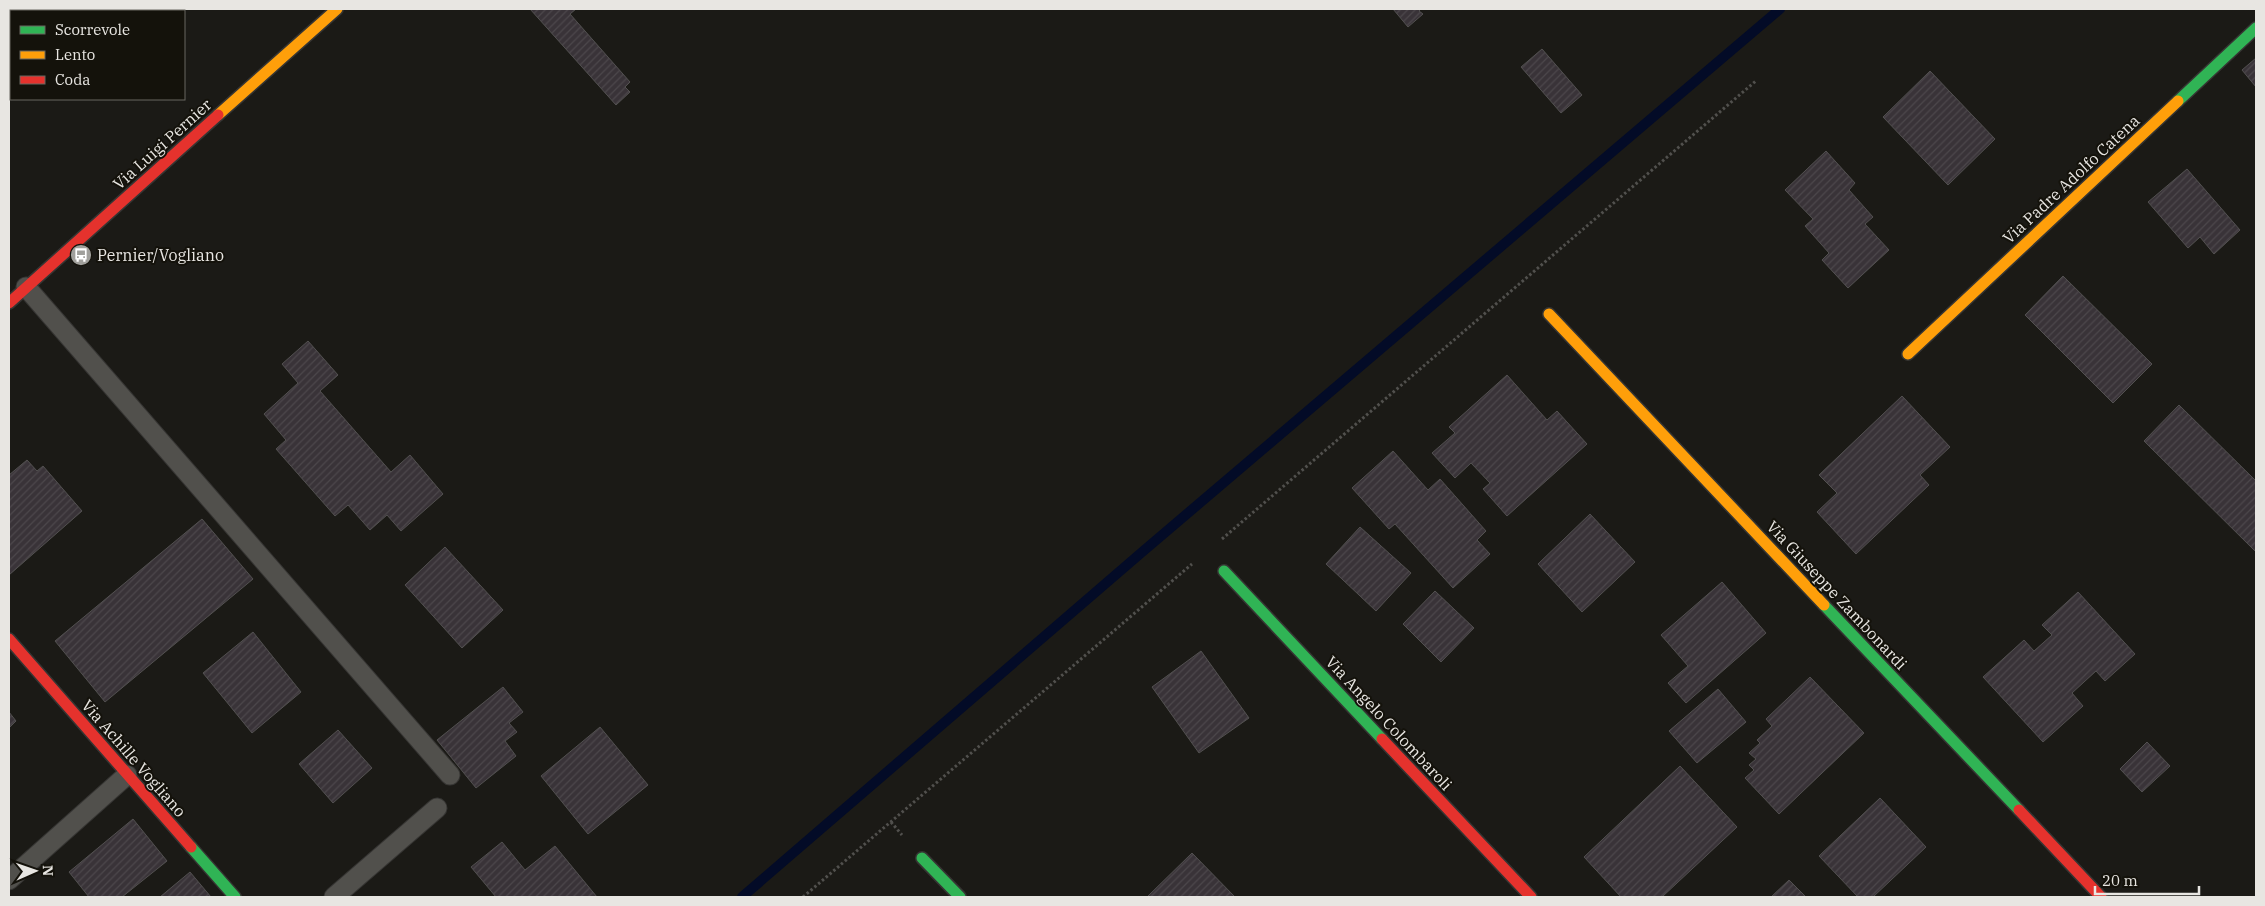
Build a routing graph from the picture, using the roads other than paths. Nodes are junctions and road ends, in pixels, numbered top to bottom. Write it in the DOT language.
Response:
graph roads {
  1 [pos="337,9"];
  2 [pos="2256,28"];
  3 [pos="26,287"];
  4 [pos="9,303"];
  5 [pos="1549,314"];
  6 [pos="1908,354"];
  7 [pos="1224,571"];
  8 [pos="9,639"];
  9 [pos="127,775"];
  10 [pos="450,775"];
  11 [pos="438,808"];
  12 [pos="922,858"];
  13 [pos="9,880"];
  14 [pos="235,897"];
  15 [pos="334,897"];
  16 [pos="960,897"];
  17 [pos="1530,897"];
  18 [pos="2101,897"];
  1 -- 3 [label="street, Via Luigi Pernier"];
  2 -- 6 [label="street, Via Padre Adolfo Catena"];
  3 -- 4 [label="street, Via Luigi Pernier"];
  3 -- 10 [label="lane"];
  5 -- 18 [label="street, Via Giuseppe Zambonardi"];
  7 -- 17 [label="street, Via Angelo Colombaroli"];
  8 -- 9 [label="street, Via Achille Vogliano"];
  9 -- 13 [label="lane"];
  9 -- 14 [label="street, Via Achille Vogliano"];
  11 -- 15 [label="lane"];
  12 -- 16 [label="street"];
}
